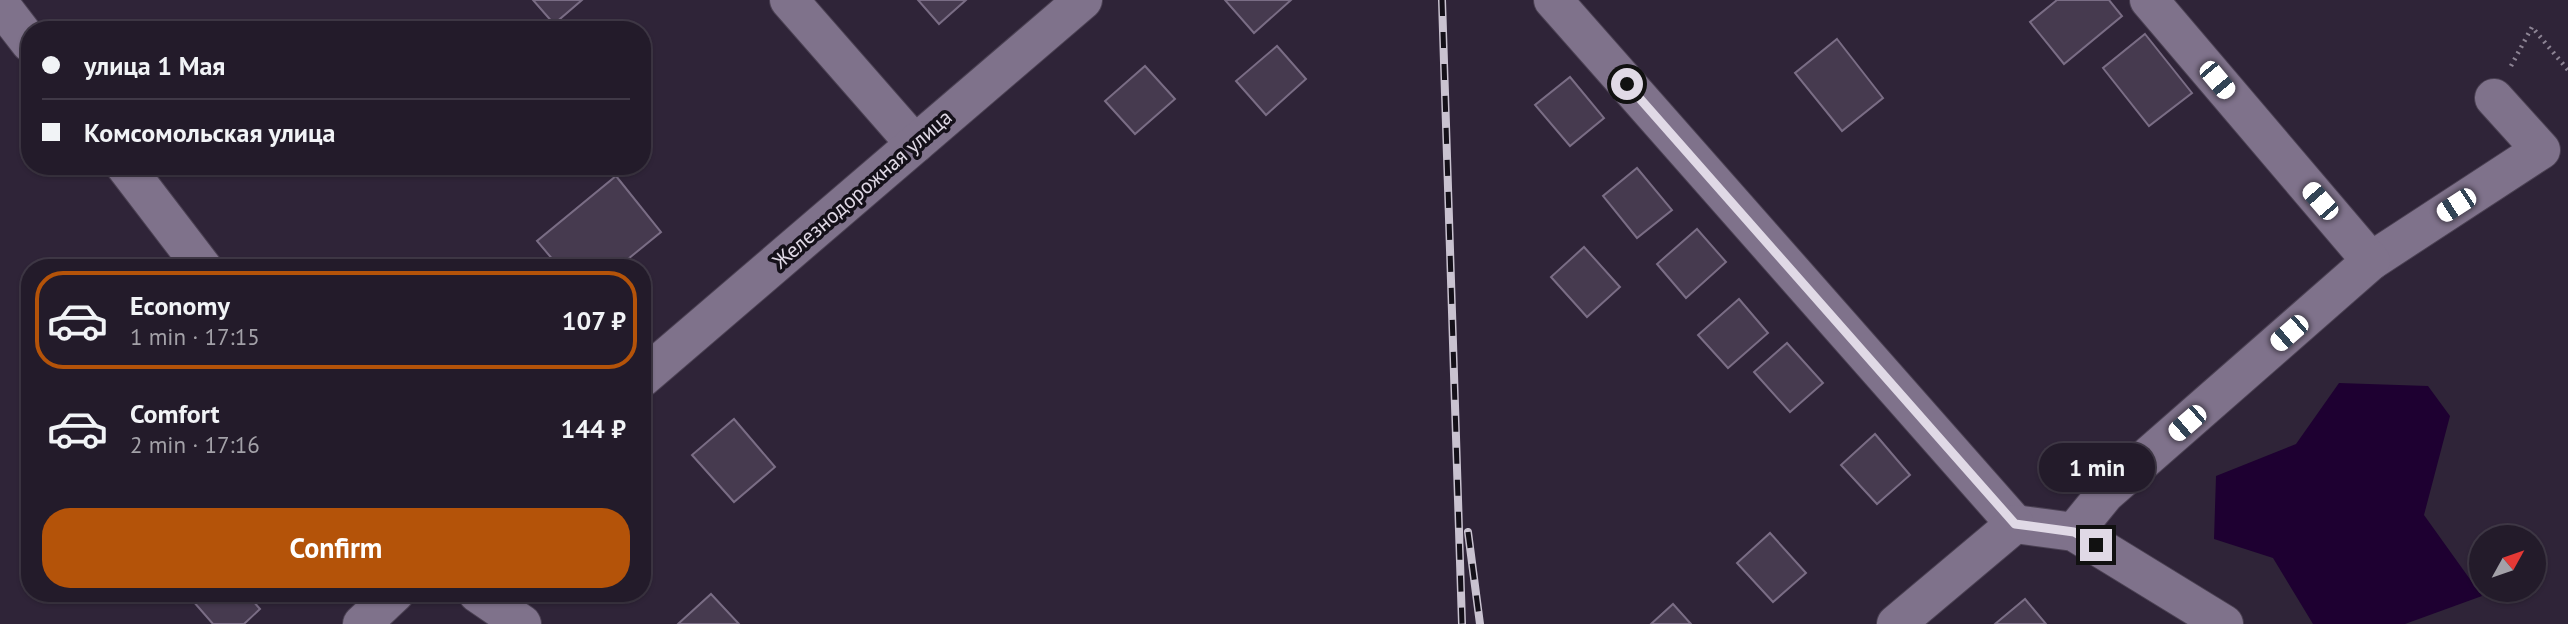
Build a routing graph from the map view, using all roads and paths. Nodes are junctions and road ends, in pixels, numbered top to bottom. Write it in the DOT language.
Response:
graph roads {
  1 [pos="789,0"];
  2 [pos="1083,0"];
  3 [pos="1553,0"];
  4 [pos="2149,0"];
  5 [pos="0,4"];
  6 [pos="2532,27"];
  7 [pos="21,31"];
  8 [pos="2568,70"];
  9 [pos="2494,98"];
  10 [pos="915,144"];
  11 [pos="132,175"];
  12 [pos="196,259"];
  13 [pos="2371,261"];
  14 [pos="651,370"];
  15 [pos="2015,524"];
  16 [pos="2074,532"];
  17 [pos="385,602"];
  18 [pos="490,602"];
  19 [pos="362,624"];
  20 [pos="522,624"];
  21 [pos="1896,624"];
  22 [pos="2224,624"];
  1 -- 10 [label="street"];
  2 -- 10 [label="street, Железнодорожная улица"];
  3 -- 15 [label="street"];
  4 -- 13 [label="street"];
  5 -- 7 [label="street"];
  6 -- 8 [label="path"];
  9 -- 13 [label="street"];
  10 -- 14 [label="street, Железнодорожная улица"];
  11 -- 12 [label="street"];
  13 -- 16 [label="street"];
  15 -- 16 [label="street"];
  15 -- 21 [label="street"];
  16 -- 22 [label="street"];
  17 -- 19 [label="street"];
  18 -- 20 [label="street"];
}
